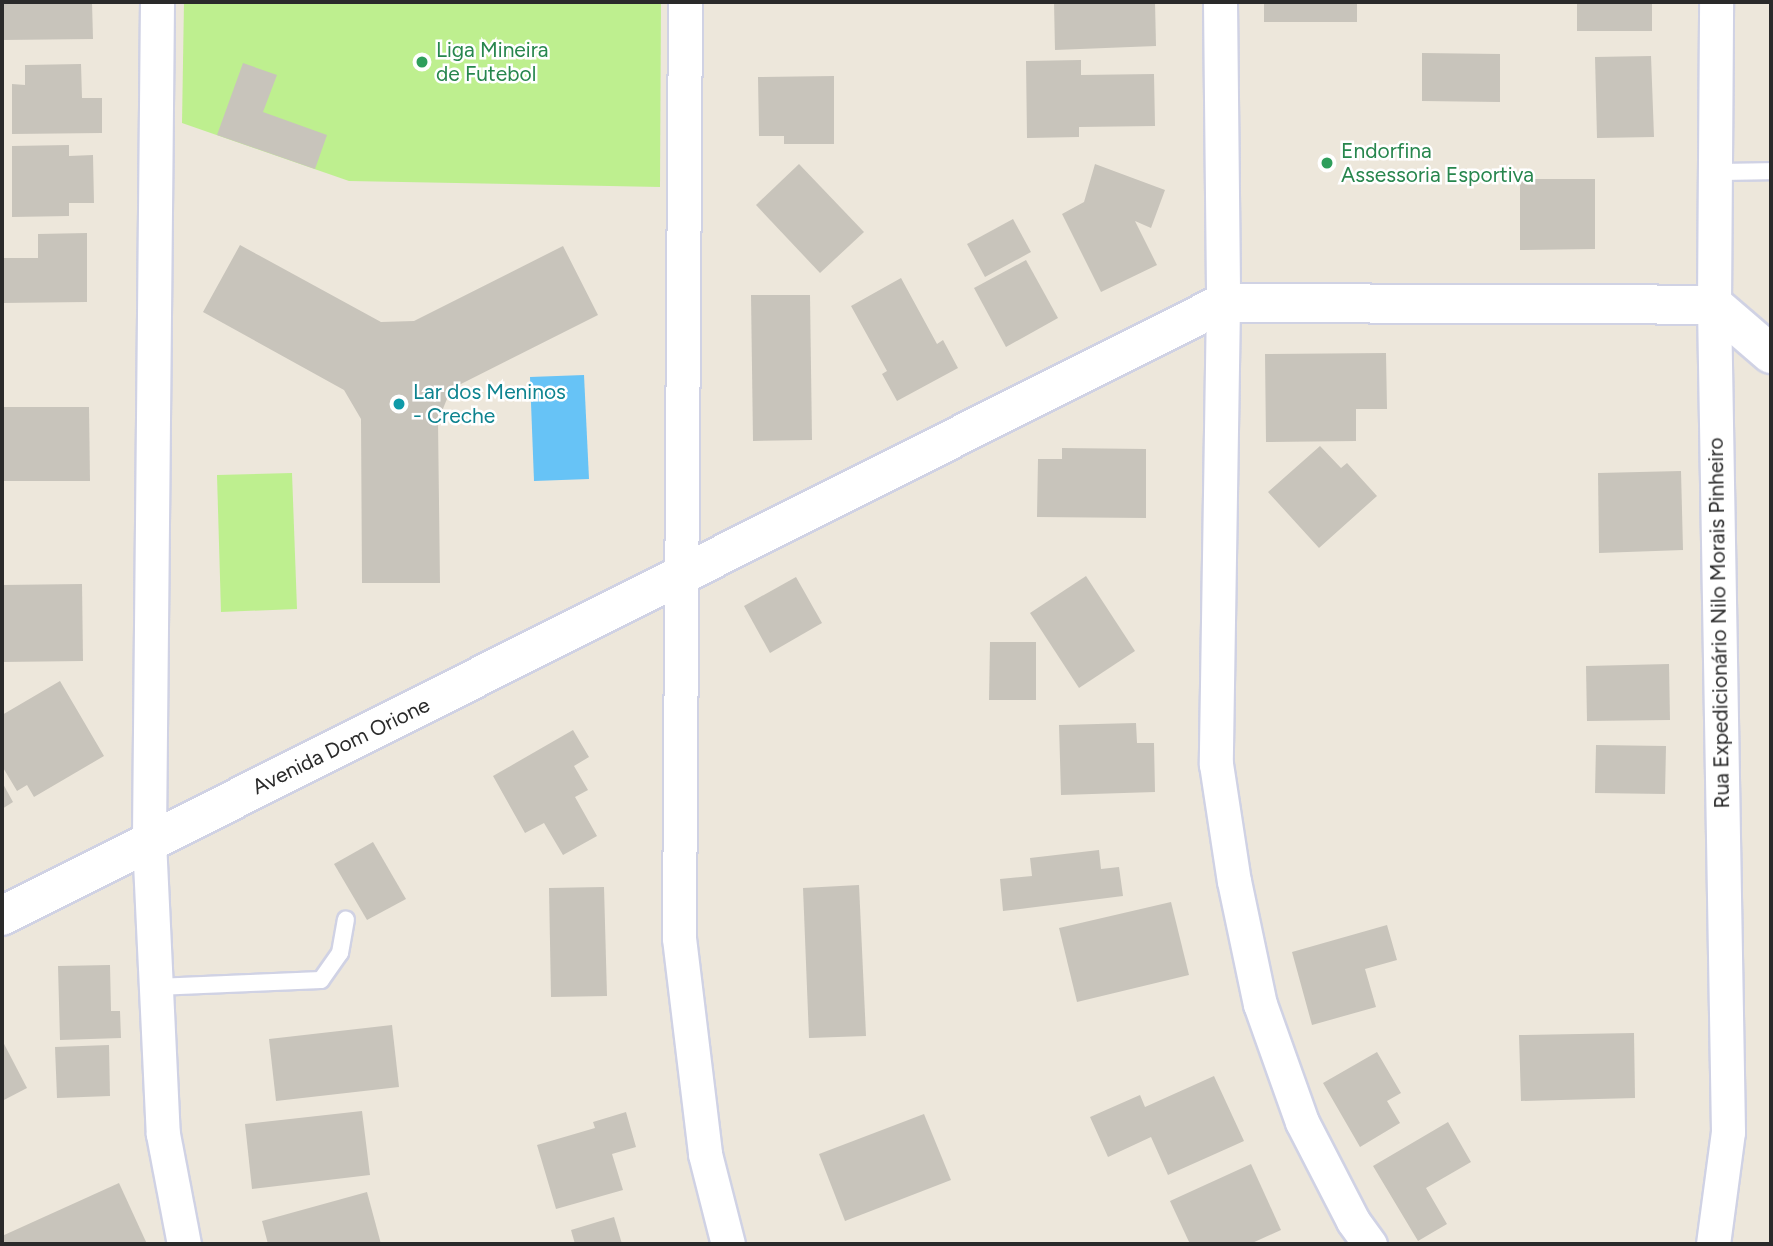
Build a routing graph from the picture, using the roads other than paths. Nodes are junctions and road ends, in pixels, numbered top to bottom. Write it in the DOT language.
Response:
graph roads {
  1 [pos="157,2"];
  2 [pos="685,2"];
  3 [pos="1220,2"];
  4 [pos="1716,2"];
  5 [pos="1771,171"];
  6 [pos="1714,172"];
  7 [pos="1223,303"];
  8 [pos="1714,305"];
  9 [pos="1771,354"];
  10 [pos="681,579"];
  11 [pos="149,841"];
  12 [pos="2,916"];
  13 [pos="346,920"];
  14 [pos="156,987"];
  15 [pos="184,1244"];
  16 [pos="728,1244"];
  17 [pos="1370,1244"];
  18 [pos="1713,1244"];
  1 -- 11 [label="street"];
  2 -- 10 [label="street"];
  3 -- 7 [label="street"];
  4 -- 6 [label="street, Rua Expedicionário Nilo Morais Pinheiro"];
  5 -- 6 [label="lane"];
  6 -- 8 [label="street, Rua Expedicionário Nilo Morais Pinheiro"];
  7 -- 8 [label="street"];
  7 -- 10 [label="street, Avenida Dom Orione"];
  7 -- 17 [label="street"];
  8 -- 9 [label="street"];
  8 -- 18 [label="street, Rua Expedicionário Nilo Morais Pinheiro"];
  10 -- 11 [label="street, Avenida Dom Orione"];
  10 -- 16 [label="street"];
  11 -- 12 [label="street, Avenida Dom Orione"];
  11 -- 14 [label="street"];
  13 -- 14 [label="lane"];
  14 -- 15 [label="street"];
}
